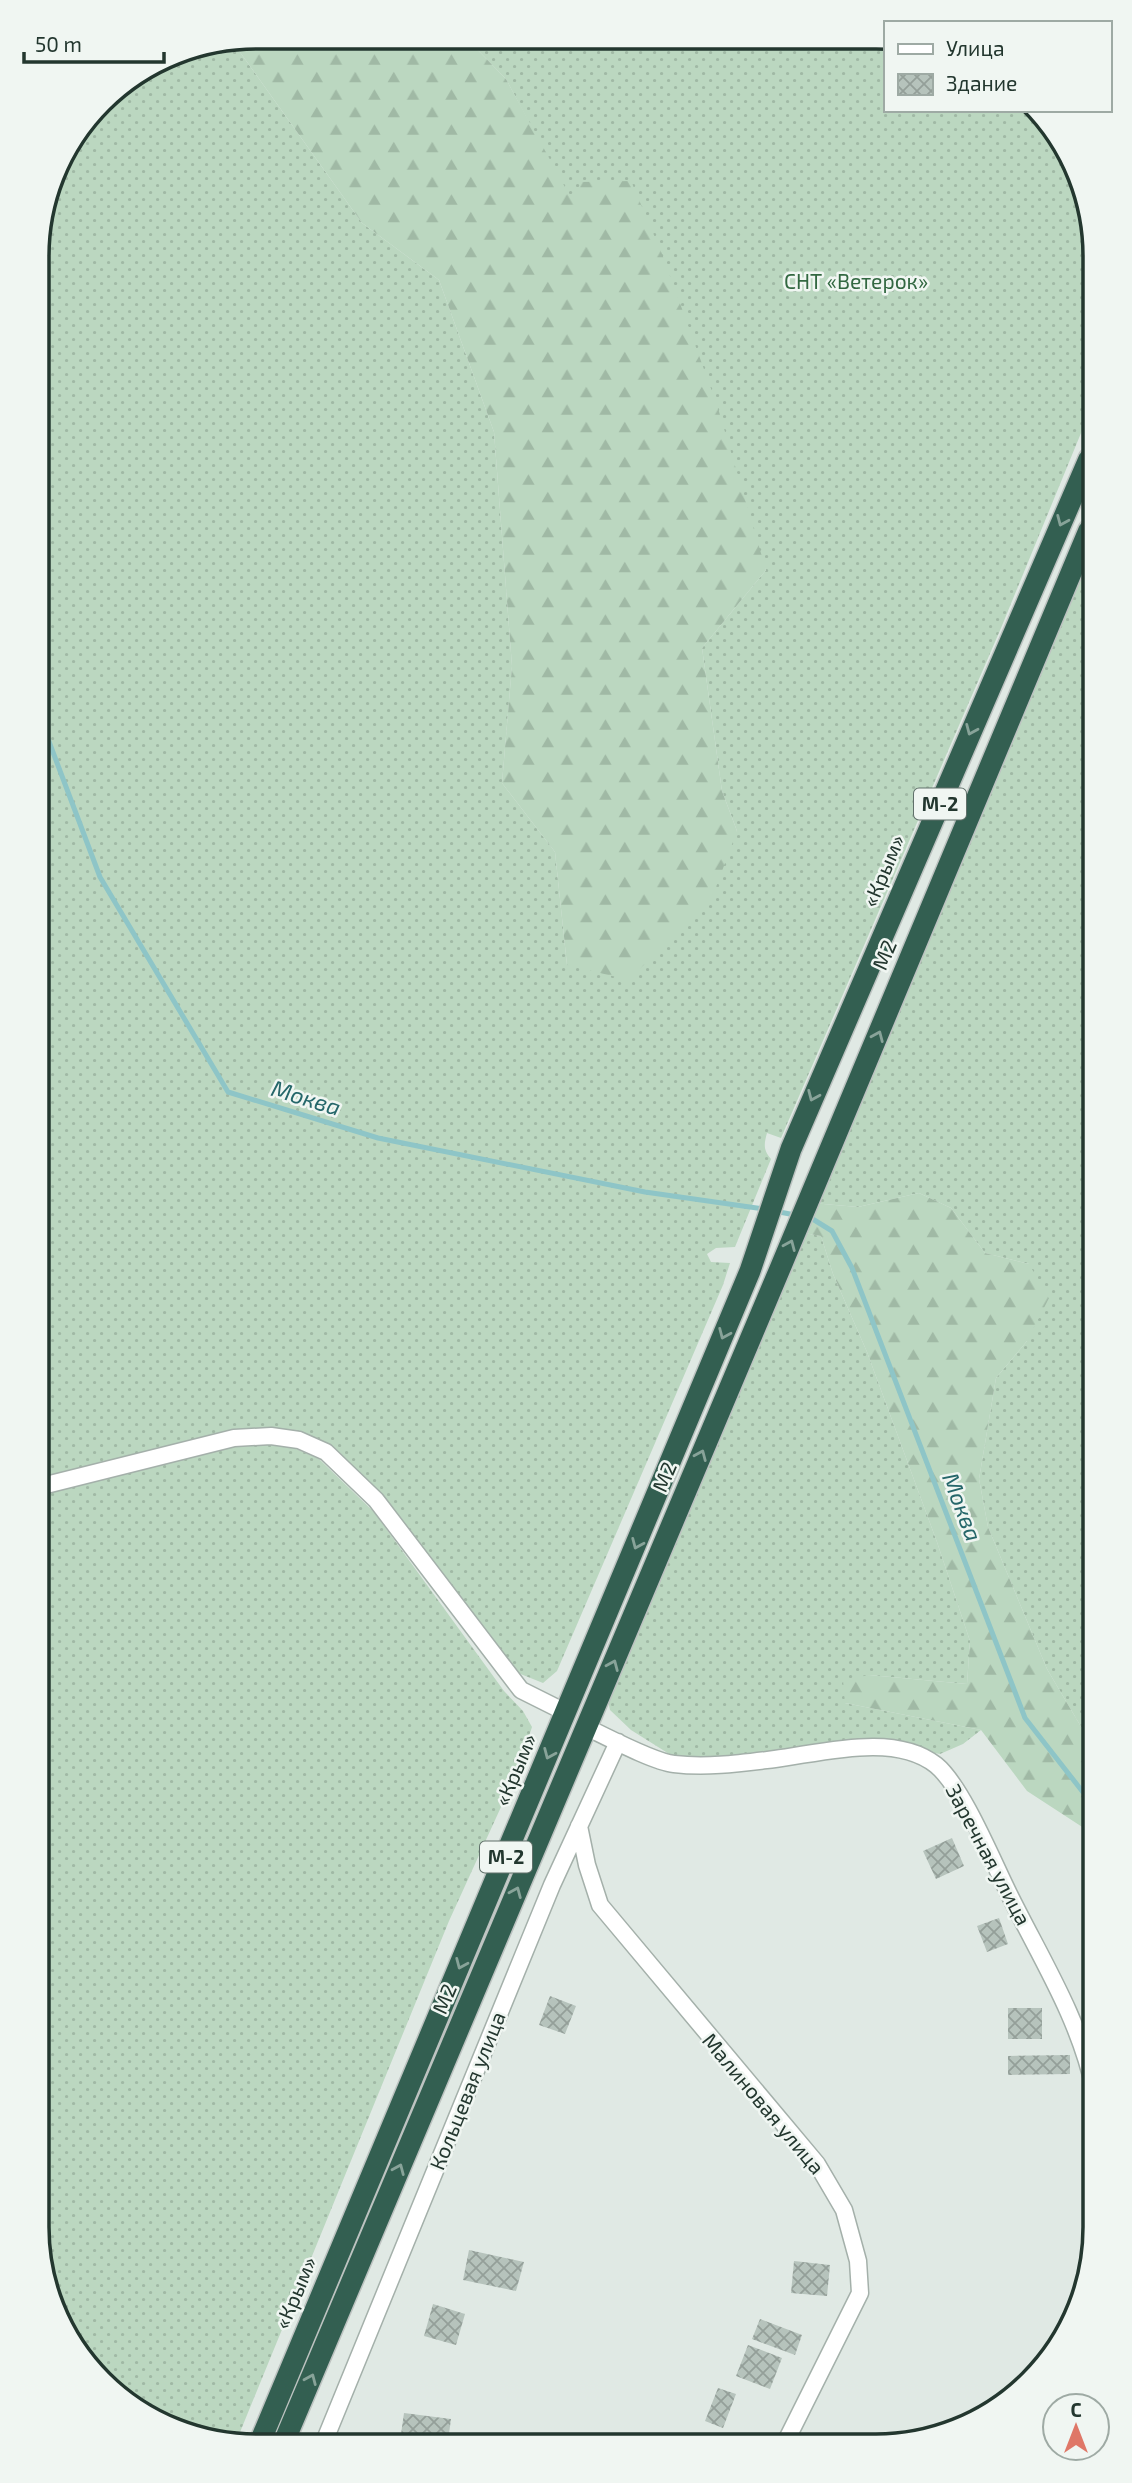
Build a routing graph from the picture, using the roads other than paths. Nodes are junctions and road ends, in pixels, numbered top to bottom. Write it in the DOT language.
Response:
graph roads {
  1 [pos="1083,471"];
  2 [pos="1083,544"];
  3 [pos="49,1484"];
  4 [pos="565,1712"];
  5 [pos="586,1727"];
  6 [pos="618,1742"];
  7 [pos="579,1825"];
  8 [pos="1083,2056"];
  9 [pos="263,2434"];
  10 [pos="287,2434"];
  11 [pos="327,2434"];
  12 [pos="790,2434"];
  1 -- 9 [label="highway, «Крым» / М-2, one-way"];
  5 -- 2 [label="highway, М2, one-way"];
  3 -- 4 [label="street"];
  5 -- 6 [label="street, Заречная улица"];
  10 -- 5 [label="highway, М2, one-way"];
  6 -- 7 [label="street, Кольцевая улица"];
  6 -- 8 [label="street, Заречная улица"];
  7 -- 11 [label="street, Кольцевая улица"];
  7 -- 12 [label="street, Малиновая улица"];
}
